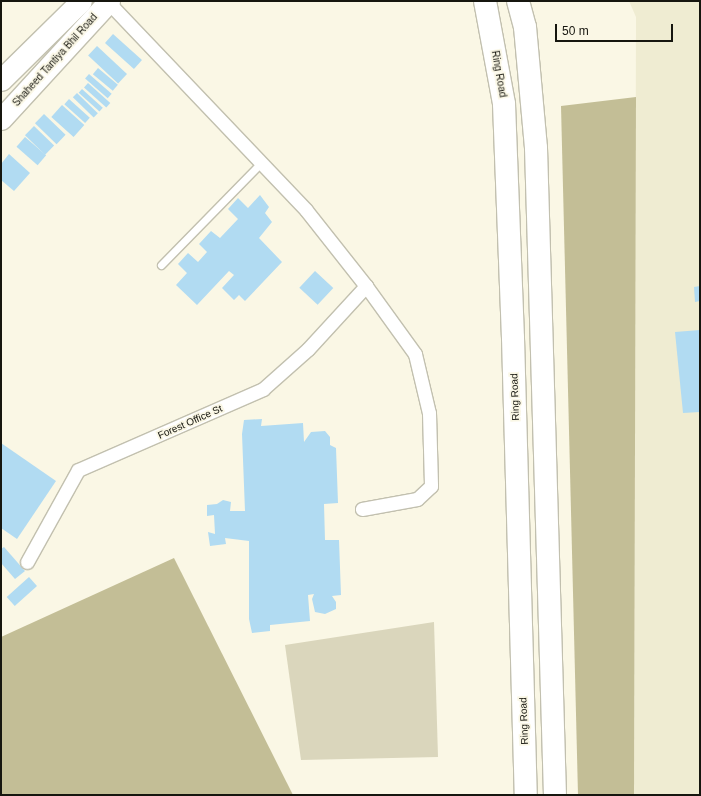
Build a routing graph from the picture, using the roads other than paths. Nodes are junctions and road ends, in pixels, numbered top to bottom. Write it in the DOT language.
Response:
graph roads {
  1 [pos="80,1"];
  2 [pos="518,1"];
  3 [pos="108,2"];
  4 [pos="485,2"];
  5 [pos="1,80"];
  6 [pos="1,119"];
  7 [pos="260,164"];
  8 [pos="160,265"];
  9 [pos="366,286"];
  10 [pos="362,509"];
  11 [pos="27,562"];
  12 [pos="526,795"];
  13 [pos="555,795"];
  1 -- 5 [label="main road, Shaheed Tantiya Bhil Road"];
  2 -- 13 [label="highway"];
  3 -- 6 [label="main road, Shaheed Tantiya Bhil Road"];
  3 -- 7 [label="street"];
  4 -- 12 [label="highway, Ring Road"];
  7 -- 8 [label="lane"];
  7 -- 9 [label="street"];
  9 -- 10 [label="street"];
  9 -- 11 [label="street, Forest Office St"];
}
